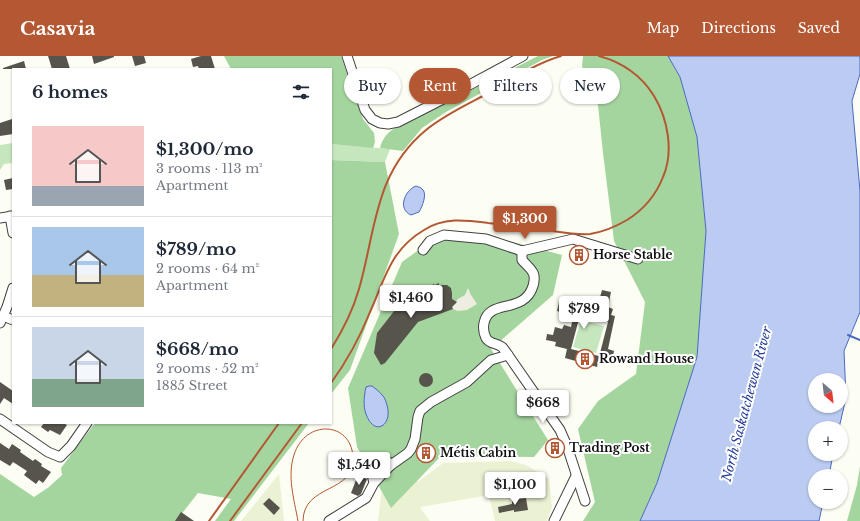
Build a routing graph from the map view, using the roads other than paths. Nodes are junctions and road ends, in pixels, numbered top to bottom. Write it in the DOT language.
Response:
graph roads {
  1 [pos="347,56"];
  2 [pos="523,56"];
  3 [pos="12,216"];
  4 [pos="0,218"];
  5 [pos="423,250"];
  6 [pos="522,251"];
  7 [pos="638,259"];
  8 [pos="12,294"];
  9 [pos="2,320"];
  10 [pos="508,354"];
  11 [pos="0,419"];
  12 [pos="86,424"];
  13 [pos="576,476"];
  14 [pos="585,501"];
  15 [pos="329,521"];
  16 [pos="554,521"];
  1 -- 2 [label="street"];
  3 -- 4 [label="street"];
  5 -- 6 [label="street"];
  6 -- 7 [label="street"];
  6 -- 10 [label="street"];
  8 -- 9 [label="street"];
  10 -- 13 [label="street"];
  10 -- 15 [label="street"];
  11 -- 12 [label="street"];
  13 -- 14 [label="street"];
  13 -- 16 [label="street"];
}
